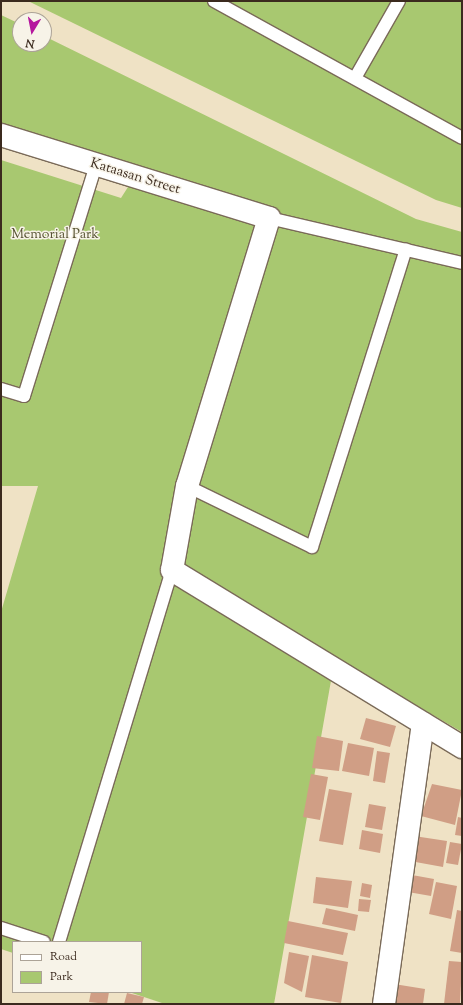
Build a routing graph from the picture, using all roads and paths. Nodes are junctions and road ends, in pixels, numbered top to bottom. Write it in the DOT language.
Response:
graph roads {
  1 [pos="214,1"];
  2 [pos="399,1"];
  3 [pos="355,78"];
  4 [pos="1,135"];
  5 [pos="462,138"];
  6 [pos="96,165"];
  7 [pos="269,218"];
  8 [pos="406,249"];
  9 [pos="462,263"];
  10 [pos="1,389"];
  11 [pos="187,486"];
  12 [pos="172,570"];
  13 [pos="423,724"];
  14 [pos="462,747"];
  15 [pos="1,928"];
  16 [pos="41,941"];
  17 [pos="59,941"];
  18 [pos="384,1004"];
  1 -- 3 [label="lane"];
  2 -- 3 [label="lane"];
  3 -- 5 [label="lane"];
  4 -- 6 [label="street, Kataasan Street"];
  6 -- 7 [label="street, Kataasan Street"];
  6 -- 10 [label="lane"];
  7 -- 8 [label="lane"];
  7 -- 11 [label="street"];
  8 -- 9 [label="lane"];
  8 -- 11 [label="lane"];
  11 -- 12 [label="street"];
  12 -- 13 [label="street"];
  12 -- 17 [label="lane"];
  13 -- 14 [label="street"];
  13 -- 18 [label="street"];
  15 -- 16 [label="lane"];
}
